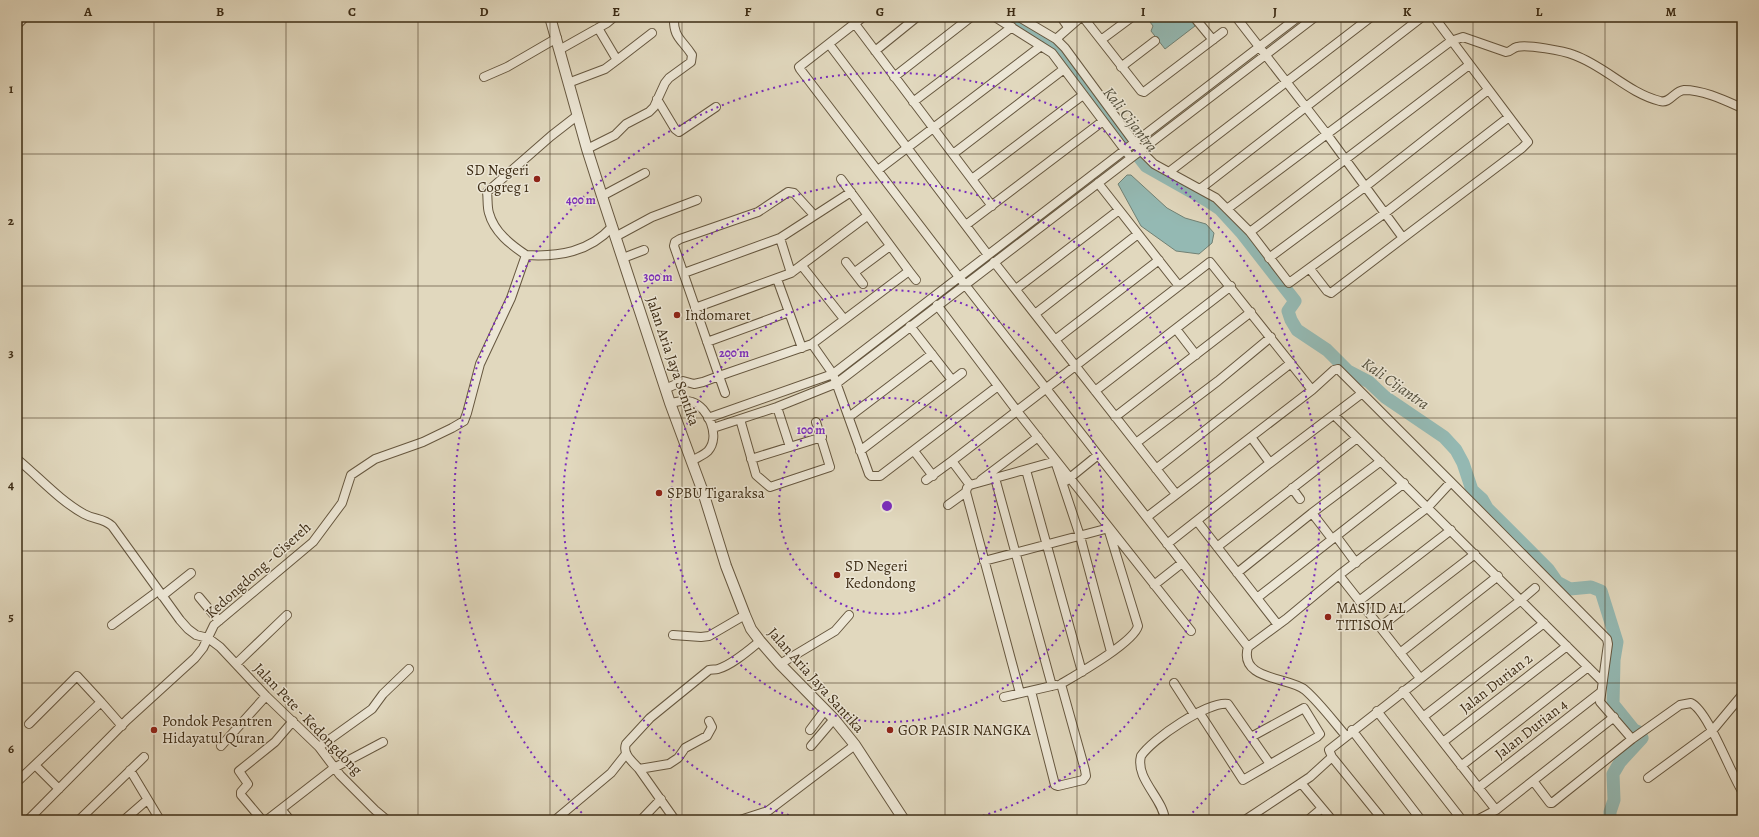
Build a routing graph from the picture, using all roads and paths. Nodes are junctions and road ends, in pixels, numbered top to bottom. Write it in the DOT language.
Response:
graph roads {
  1 [pos="25,17"];
  2 [pos="550,17"];
  3 [pos="613,17"];
  4 [pos="674,17"];
  5 [pos="863,17"];
  6 [pos="917,17"];
  7 [pos="971,17"];
  8 [pos="995,17"];
  9 [pos="1019,17"];
  10 [pos="1061,17"];
  11 [pos="1082,17"];
  12 [pos="1132,17"];
  13 [pos="1194,17"];
  14 [pos="1236,17"];
  15 [pos="1298,17"];
  16 [pos="1315,17"];
  17 [pos="1371,17"];
  18 [pos="1422,17"];
  19 [pos="1434,17"];
  20 [pos="854,24"];
  21 [pos="17,26"];
  22 [pos="1012,27"];
  23 [pos="1068,27"];
  24 [pos="598,28"];
  25 [pos="1223,32"];
  26 [pos="652,33"];
  27 [pos="556,38"];
  28 [pos="1056,39"];
  29 [pos="1101,40"];
  30 [pos="1213,40"];
  31 [pos="1156,41"];
  32 [pos="1451,41"];
  33 [pos="829,44"];
  34 [pos="1041,46"];
  35 [pos="1260,47"];
  36 [pos="559,50"];
  37 [pos="875,51"];
  38 [pos="1266,54"];
  39 [pos="617,60"];
  40 [pos="1469,65"];
  41 [pos="1121,67"];
  42 [pos="1064,69"];
  43 [pos="484,77"];
  44 [pos="894,77"];
  45 [pos="1287,81"];
  46 [pos="568,83"];
  47 [pos="1488,90"];
  48 [pos="1083,95"];
  49 [pos="657,99"];
  50 [pos="913,102"];
  51 [pos="716,107"];
  52 [pos="1306,108"];
  53 [pos="1742,108"];
  54 [pos="578,115"];
  55 [pos="1509,117"];
  56 [pos="1103,121"];
  57 [pos="933,128"];
  58 [pos="1326,133"];
  59 [pos="1135,143"];
  60 [pos="907,148"];
  61 [pos="586,149"];
  62 [pos="1126,150"];
  63 [pos="953,154"];
  64 [pos="1136,154"];
  65 [pos="1346,160"];
  66 [pos="878,170"];
  67 [pos="1169,172"];
  68 [pos="645,173"];
  69 [pos="841,179"];
  70 [pos="972,179"];
  71 [pos="1098,183"];
  72 [pos="1366,186"];
  73 [pos="1200,189"];
  74 [pos="851,192"];
  75 [pos="602,196"];
  76 [pos="697,200"];
  77 [pos="992,206"];
  78 [pos="1226,209"];
  79 [pos="1119,210"];
  80 [pos="1385,212"];
  81 [pos="814,215"];
  82 [pos="867,216"];
  83 [pos="966,225"];
  84 [pos="614,232"];
  85 [pos="1250,232"];
  86 [pos="1138,234"];
  87 [pos="780,238"];
  88 [pos="1404,238"];
  89 [pos="890,246"];
  90 [pos="644,250"];
  91 [pos="988,254"];
  92 [pos="526,255"];
  93 [pos="623,258"];
  94 [pos="1269,258"];
  95 [pos="1158,260"];
  96 [pos="846,262"];
  97 [pos="994,262"];
  98 [pos="802,266"];
  99 [pos="1310,269"];
  100 [pos="909,271"];
  101 [pos="684,272"];
  102 [pos="855,272"];
  103 [pos="792,273"];
  104 [pos="959,277"];
  105 [pos="777,279"];
  106 [pos="916,280"];
  107 [pos="863,284"];
  108 [pos="965,284"];
  109 [pos="1179,286"];
  110 [pos="1231,286"];
  111 [pos="1016,289"];
  112 [pos="937,305"];
  113 [pos="695,308"];
  114 [pos="789,312"];
  115 [pos="1251,312"];
  116 [pos="1035,314"];
  117 [pos="844,319"];
  118 [pos="910,326"];
  119 [pos="1176,329"];
  120 [pos="1271,337"];
  121 [pos="1055,340"];
  122 [pos="707,342"];
  123 [pos="812,344"];
  124 [pos="802,348"];
  125 [pos="932,354"];
  126 [pos="1196,355"];
  127 [pos="1291,363"];
  128 [pos="1076,366"];
  129 [pos="962,373"];
  130 [pos="833,374"];
  131 [pos="719,376"];
  132 [pos="952,380"];
  133 [pos="837,383"];
  134 [pos="998,386"];
  135 [pos="665,389"];
  136 [pos="1046,389"];
  137 [pos="1312,390"];
  138 [pos="1095,391"];
  139 [pos="725,393"];
  140 [pos="1361,394"];
  141 [pos="670,403"];
  142 [pos="777,407"];
  143 [pos="1017,411"];
  144 [pos="1334,415"];
  145 [pos="849,417"];
  146 [pos="1115,417"];
  147 [pos="708,418"];
  148 [pos="740,420"];
  149 [pos="816,422"];
  150 [pos="713,428"];
  151 [pos="822,437"];
  152 [pos="1038,437"];
  153 [pos="1251,437"];
  154 [pos="1357,438"];
  155 [pos="1136,443"];
  156 [pos="790,447"];
  157 [pos="914,450"];
  158 [pos="860,451"];
  159 [pos="1098,455"];
  160 [pos="17,458"];
  161 [pos="751,459"];
  162 [pos="692,461"];
  163 [pos="1055,461"];
  164 [pos="1381,461"];
  165 [pos="952,462"];
  166 [pos="1270,463"];
  167 [pos="1156,469"];
  168 [pos="1026,470"];
  169 [pos="995,478"];
  170 [pos="1070,479"];
  171 [pos="1452,482"];
  172 [pos="978,483"];
  173 [pos="1404,483"];
  174 [pos="1062,484"];
  175 [pos="968,488"];
  176 [pos="1292,488"];
  177 [pos="1176,494"];
  178 [pos="1300,499"];
  179 [pos="948,505"];
  180 [pos="1428,507"];
  181 [pos="1312,513"];
  182 [pos="1147,517"];
  183 [pos="1197,521"];
  184 [pos="1109,528"];
  185 [pos="1451,530"];
  186 [pos="1333,535"];
  187 [pos="1080,536"];
  188 [pos="1047,544"];
  189 [pos="1167,544"];
  190 [pos="1217,547"];
  191 [pos="1015,553"];
  192 [pos="1474,554"];
  193 [pos="984,562"];
  194 [pos="1182,563"];
  195 [pos="1356,563"];
  196 [pos="1237,573"];
  197 [pos="191,574"];
  198 [pos="1339,575"];
  199 [pos="1498,576"];
  200 [pos="1154,585"];
  201 [pos="1535,588"];
  202 [pos="160,594"];
  203 [pos="199,597"];
  204 [pos="1257,598"];
  205 [pos="1521,600"];
  206 [pos="1359,601"];
  207 [pos="288,614"];
  208 [pos="745,614"];
  209 [pos="849,615"];
  210 [pos="219,621"];
  211 [pos="1544,623"];
  212 [pos="112,625"];
  213 [pos="1278,625"];
  214 [pos="1380,627"];
  215 [pos="1191,631"];
  216 [pos="673,635"];
  217 [pos="208,638"];
  218 [pos="760,641"];
  219 [pos="1567,646"];
  220 [pos="1248,647"];
  221 [pos="1111,652"];
  222 [pos="1400,653"];
  223 [pos="236,664"];
  224 [pos="780,664"];
  225 [pos="1588,667"];
  226 [pos="409,669"];
  227 [pos="1082,672"];
  228 [pos="1420,678"];
  229 [pos="1602,681"];
  230 [pos="1174,683"];
  231 [pos="1062,684"];
  232 [pos="1052,686"];
  233 [pos="1031,691"];
  234 [pos="1403,691"];
  235 [pos="1601,692"];
  236 [pos="1020,693"];
  237 [pos="266,696"];
  238 [pos="1742,696"];
  239 [pos="1004,697"];
  240 [pos="101,702"];
  241 [pos="825,710"];
  242 [pos="1377,711"];
  243 [pos="1196,713"];
  244 [pos="1423,717"];
  245 [pos="1614,717"];
  246 [pos="834,720"];
  247 [pos="293,721"];
  248 [pos="709,721"];
  249 [pos="30,724"];
  250 [pos="122,726"];
  251 [pos="810,730"];
  252 [pos="1712,730"];
  253 [pos="1349,733"];
  254 [pos="1251,737"];
  255 [pos="1634,738"];
  256 [pos="382,742"];
  257 [pos="1443,742"];
  258 [pos="855,745"];
  259 [pos="221,746"];
  260 [pos="811,746"];
  261 [pos="318,747"];
  262 [pos="626,754"];
  263 [pos="144,757"];
  264 [pos="1332,757"];
  265 [pos="35,764"];
  266 [pos="1270,764"];
  267 [pos="1461,766"];
  268 [pos="334,768"];
  269 [pos="639,769"];
  270 [pos="130,770"];
  271 [pos="1648,778"];
  272 [pos="17,782"];
  273 [pos="1534,782"];
  274 [pos="1301,783"];
  275 [pos="1478,788"];
  276 [pos="59,789"];
  277 [pos="1742,791"];
  278 [pos="661,799"];
  279 [pos="147,800"];
  280 [pos="281,809"];
  281 [pos="1321,809"];
  282 [pos="1496,810"];
  283 [pos="32,818"];
  284 [pos="79,820"];
  285 [pos="124,820"];
  286 [pos="160,820"];
  287 [pos="262,820"];
  288 [pos="267,820"];
  289 [pos="290,820"];
  290 [pos="387,820"];
  291 [pos="555,820"];
  292 [pos="641,820"];
  293 [pos="675,820"];
  294 [pos="740,820"];
  295 [pos="904,820"];
  296 [pos="1165,820"];
  297 [pos="1245,820"];
  298 [pos="1308,820"];
  299 [pos="1332,820"];
  300 [pos="1383,820"];
  301 [pos="1421,820"];
  302 [pos="1462,820"];
  303 [pos="1477,820"];
  1 -- 21 [label="street"];
  2 -- 27 [label="street, Jalan Aria Jaya Sentika"];
  3 -- 24 [label="street"];
  4 -- 49 [label="street"];
  5 -- 20 [label="street"];
  6 -- 37 [label="street"];
  7 -- 44 [label="street"];
  8 -- 22 [label="street"];
  9 -- 28 [label="street"];
  10 -- 23 [label="street"];
  11 -- 23 [label="street"];
  11 -- 29 [label="street"];
  12 -- 29 [label="street"];
  13 -- 30 [label="street"];
  14 -- 35 [label="street"];
  15 -- 35 [label="street"];
  16 -- 38 [label="street"];
  17 -- 45 [label="street"];
  18 -- 52 [label="street"];
  19 -- 32 [label="street"];
  20 -- 33 [label="street"];
  20 -- 37 [label="street"];
  22 -- 34 [label="street"];
  22 -- 50 [label="street"];
  23 -- 28 [label="street"];
  24 -- 36 [label="street"];
  24 -- 39 [label="street"];
  25 -- 30 [label="street"];
  26 -- 39 [label="street"];
  27 -- 36 [label="street, Jalan Aria Jaya Sentika"];
  27 -- 43 [label="street"];
  28 -- 59 [label="street"];
  29 -- 41 [label="street"];
  30 -- 41 [label="street"];
  31 -- 41 [label="street"];
  32 -- 40 [label="street"];
  32 -- 53 [label="street"];
  32 -- 58 [label="street"];
  33 -- 60 [label="street"];
  33 -- 66 [label="street"];
  34 -- 42 [label="street"];
  34 -- 57 [label="street"];
  35 -- 38 [label="street"];
  35 -- 59 [label="street"];
  36 -- 46 [label="street, Jalan Aria Jaya Sentika"];
  37 -- 44 [label="street"];
  38 -- 45 [label="street"];
  38 -- 64 [label="street"];
  39 -- 46 [label="street"];
  40 -- 47 [label="street"];
  40 -- 65 [label="street"];
  42 -- 48 [label="street"];
  42 -- 63 [label="street"];
  44 -- 50 [label="street"];
  45 -- 52 [label="street"];
  45 -- 67 [label="street"];
  46 -- 54 [label="street, Jalan Aria Jaya Sentika"];
  47 -- 55 [label="street"];
  47 -- 72 [label="street"];
  48 -- 56 [label="street"];
  48 -- 70 [label="street"];
  49 -- 51 [label="street"];
  49 -- 61 [label="street"];
  50 -- 57 [label="street"];
  52 -- 58 [label="street"];
  52 -- 73 [label="street"];
  54 -- 61 [label="street, Jalan Aria Jaya Sentika"];
  54 -- 92 [label="street"];
  55 -- 80 [label="street"];
  55 -- 88 [label="street"];
  56 -- 62 [label="street"];
  56 -- 77 [label="street"];
  57 -- 60 [label="street"];
  57 -- 63 [label="street"];
  58 -- 65 [label="street"];
  58 -- 78 [label="street"];
  59 -- 62 [label="street"];
  59 -- 64 [label="street"];
  60 -- 66 [label="street"];
  60 -- 83 [label="street"];
  61 -- 75 [label="street, Jalan Aria Jaya Sentika"];
  62 -- 64 [label="street"];
  62 -- 91 [label="street"];
  63 -- 70 [label="street"];
  64 -- 67 [label="street"];
  64 -- 71 [label="street"];
  65 -- 72 [label="street"];
  65 -- 85 [label="street"];
  66 -- 104 [label="street"];
  67 -- 73 [label="street"];
  68 -- 75 [label="street"];
  69 -- 74 [label="street"];
  70 -- 77 [label="street"];
  71 -- 79 [label="street"];
  71 -- 97 [label="street"];
  72 -- 80 [label="street"];
  72 -- 94 [label="street"];
  73 -- 78 [label="street"];
  74 -- 81 [label="street"];
  74 -- 82 [label="street"];
  75 -- 84 [label="street, Jalan Aria Jaya Sentika"];
  76 -- 84 [label="street"];
  77 -- 83 [label="street"];
  78 -- 85 [label="street"];
  79 -- 86 [label="street"];
  79 -- 111 [label="street"];
  80 -- 88 [label="street"];
  80 -- 99 [label="street"];
  81 -- 87 [label="street"];
  81 -- 101 [label="street"];
  82 -- 89 [label="street"];
  82 -- 98 [label="street"];
  83 -- 91 [label="street"];
  84 -- 92 [label="street"];
  84 -- 93 [label="street, Jalan Aria Jaya Sentika"];
  85 -- 94 [label="street"];
  86 -- 95 [label="street"];
  86 -- 116 [label="street"];
  87 -- 101 [label="street"];
  87 -- 103 [label="street"];
  88 -- 99 [label="street"];
  89 -- 100 [label="street"];
  89 -- 102 [label="street"];
  90 -- 93 [label="street"];
  91 -- 104 [label="street"];
  92 -- 210 [label="street, Kedongdong - Cisereh"];
  93 -- 135 [label="street, Jalan Aria Jaya Sentika"];
  94 -- 99 [label="street"];
  95 -- 109 [label="street"];
  95 -- 121 [label="street"];
  96 -- 102 [label="street"];
  97 -- 108 [label="street"];
  97 -- 111 [label="street"];
  98 -- 103 [label="street"];
  98 -- 117 [label="street"];
  100 -- 106 [label="street"];
  100 -- 117 [label="street"];
  101 -- 113 [label="street"];
  102 -- 107 [label="street"];
  103 -- 105 [label="street"];
  104 -- 108 [label="street"];
  104 -- 130 [label="street"];
  105 -- 113 [label="street"];
  105 -- 114 [label="street"];
  108 -- 112 [label="street"];
  108 -- 136 [label="street"];
  109 -- 110 [label="street"];
  109 -- 128 [label="street"];
  110 -- 115 [label="street"];
  110 -- 119 [label="street"];
  111 -- 116 [label="street"];
  112 -- 118 [label="street"];
  112 -- 134 [label="street"];
  113 -- 122 [label="street"];
  114 -- 122 [label="street"];
  114 -- 124 [label="street"];
  115 -- 120 [label="street"];
  115 -- 126 [label="street"];
  116 -- 121 [label="street"];
  117 -- 123 [label="street"];
  118 -- 125 [label="street"];
  118 -- 133 [label="street"];
  119 -- 126 [label="street"];
  119 -- 138 [label="street"];
  120 -- 127 [label="street"];
  120 -- 155 [label="street"];
  121 -- 128 [label="street"];
  122 -- 131 [label="street"];
  123 -- 124 [label="street"];
  123 -- 130 [label="street"];
  124 -- 131 [label="street"];
  125 -- 132 [label="street"];
  125 -- 145 [label="street"];
  126 -- 146 [label="street"];
  127 -- 137 [label="street"];
  127 -- 167 [label="street"];
  128 -- 136 [label="street"];
  128 -- 138 [label="street"];
  129 -- 132 [label="street"];
  130 -- 133 [label="street"];
  130 -- 147 [label="street"];
  131 -- 135 [label="street"];
  131 -- 139 [label="street"];
  132 -- 158 [label="street"];
  133 -- 142 [label="street"];
  133 -- 145 [label="street"];
  134 -- 143 [label="street"];
  134 -- 157 [label="street"];
  135 -- 141 [label="street, Jalan Aria Jaya Sentika"];
  136 -- 143 [label="street"];
  136 -- 159 [label="street"];
  137 -- 140 [label="street"];
  137 -- 153 [label="street"];
  138 -- 146 [label="street"];
  140 -- 144 [label="street"];
  140 -- 171 [label="street"];
  141 -- 147 [label="street"];
  141 -- 162 [label="street, Jalan Aria Jaya Sentika"];
  142 -- 148 [label="street"];
  142 -- 156 [label="street"];
  143 -- 152 [label="street"];
  143 -- 165 [label="street"];
  144 -- 154 [label="street"];
  144 -- 166 [label="street"];
  145 -- 158 [label="street"];
  146 -- 155 [label="street"];
  147 -- 150 [label="street"];
  148 -- 150 [label="street"];
  148 -- 161 [label="street"];
  149 -- 151 [label="street"];
  150 -- 162 [label="street"];
  151 -- 156 [label="street"];
  151 -- 161 [label="street"];
  152 -- 163 [label="street"];
  152 -- 172 [label="street"];
  153 -- 166 [label="street"];
  153 -- 177 [label="street"];
  154 -- 164 [label="street"];
  154 -- 176 [label="street"];
  155 -- 167 [label="street"];
  156 -- 161 [label="street"];
  157 -- 158 [label="street"];
  157 -- 165 [label="street"];
  159 -- 170 [label="street"];
  159 -- 182 [label="street"];
  160 -- 202 [label="street, Kedongdong - Cisereh"];
  162 -- 208 [label="street, Jalan Aria Jaya Santika"];
  163 -- 168 [label="street"];
  163 -- 170 [label="street"];
  163 -- 174 [label="street"];
  164 -- 173 [label="street"];
  164 -- 181 [label="street"];
  165 -- 175 [label="street"];
  166 -- 183 [label="street"];
  167 -- 177 [label="street"];
  168 -- 169 [label="street"];
  168 -- 188 [label="street"];
  169 -- 172 [label="street"];
  169 -- 191 [label="street"];
  170 -- 174 [label="street"];
  170 -- 184 [label="street"];
  171 -- 180 [label="street"];
  171 -- 229 [label="street"];
  172 -- 175 [label="street"];
  173 -- 180 [label="street"];
  173 -- 186 [label="street"];
  174 -- 187 [label="street"];
  175 -- 179 [label="street"];
  175 -- 193 [label="street"];
  176 -- 178 [label="street"];
  176 -- 190 [label="street"];
  177 -- 182 [label="street"];
  180 -- 185 [label="street"];
  180 -- 195 [label="street"];
  181 -- 186 [label="street"];
  181 -- 196 [label="street"];
  182 -- 189 [label="street"];
  183 -- 189 [label="street"];
  183 -- 190 [label="street"];
  184 -- 187 [label="street"];
  184 -- 200 [label="street"];
  184 -- 221 [label="street"];
  185 -- 192 [label="street"];
  185 -- 206 [label="street"];
  186 -- 195 [label="street"];
  186 -- 204 [label="street"];
  187 -- 188 [label="street"];
  187 -- 221 [label="street"];
  188 -- 191 [label="street"];
  188 -- 227 [label="street"];
  189 -- 194 [label="street"];
  190 -- 196 [label="street"];
  191 -- 193 [label="street"];
  191 -- 232 [label="street"];
  192 -- 199 [label="street"];
  192 -- 214 [label="street"];
  193 -- 236 [label="street"];
  194 -- 200 [label="street"];
  194 -- 220 [label="street"];
  195 -- 198 [label="street"];
  196 -- 204 [label="street"];
  197 -- 202 [label="street"];
  198 -- 206 [label="street"];
  198 -- 213 [label="street"];
  199 -- 205 [label="street"];
  199 -- 222 [label="street"];
  200 -- 215 [label="street"];
  201 -- 205 [label="street"];
  202 -- 212 [label="street"];
  202 -- 217 [label="street, Kedongdong - Cisereh"];
  203 -- 210 [label="street"];
  204 -- 213 [label="street"];
  205 -- 211 [label="street"];
  205 -- 228 [label="street"];
  206 -- 214 [label="street"];
  207 -- 223 [label="street"];
  208 -- 216 [label="street"];
  208 -- 218 [label="street, Jalan Aria Jaya Santika"];
  209 -- 224 [label="street"];
  210 -- 217 [label="street, Kedongdong - Cisereh"];
  211 -- 219 [label="street"];
  211 -- 244 [label="street"];
  213 -- 220 [label="street"];
  214 -- 222 [label="street"];
  217 -- 223 [label="street, Jalan Pete - Kedongdong"];
  217 -- 250 [label="street"];
  218 -- 224 [label="street, Jalan Aria Jaya Santika"];
  218 -- 262 [label="street"];
  219 -- 225 [label="street"];
  219 -- 257 [label="street, Jalan Durian 2"];
  220 -- 253 [label="street"];
  221 -- 227 [label="street"];
  222 -- 228 [label="street"];
  223 -- 237 [label="street, Jalan Pete - Kedongdong"];
  224 -- 241 [label="street, Jalan Aria Jaya Santika"];
  225 -- 229 [label="street"];
  225 -- 267 [label="street"];
  226 -- 261 [label="street"];
  227 -- 231 [label="street"];
  228 -- 234 [label="street"];
  229 -- 235 [label="street"];
  230 -- 243 [label="street"];
  231 -- 232 [label="street"];
  231 -- 233 [label="street"];
  232 -- 233 [label="street"];
  233 -- 236 [label="street"];
  234 -- 242 [label="street"];
  234 -- 244 [label="street"];
  235 -- 245 [label="street"];
  235 -- 275 [label="street, Jalan Durian 4"];
  236 -- 239 [label="street"];
  237 -- 247 [label="street, Jalan Pete - Kedongdong"];
  237 -- 259 [label="street"];
  238 -- 252 [label="street"];
  240 -- 249 [label="street"];
  240 -- 250 [label="street"];
  240 -- 265 [label="street"];
  241 -- 246 [label="street, Jalan Aria Jaya Santika"];
  241 -- 251 [label="street"];
  242 -- 253 [label="street"];
  242 -- 302 [label="street"];
  243 -- 254 [label="street"];
  243 -- 266 [label="street"];
  243 -- 296 [label="street"];
  244 -- 257 [label="street"];
  245 -- 255 [label="street"];
  245 -- 273 [label="street"];
  246 -- 258 [label="street, Jalan Aria Jaya Santika"];
  246 -- 260 [label="street"];
  247 -- 261 [label="street, Jalan Pete - Kedongdong"];
  247 -- 287 [label="street"];
  248 -- 269 [label="street"];
  250 -- 276 [label="street"];
  252 -- 255 [label="street"];
  252 -- 271 [label="street"];
  252 -- 277 [label="street"];
  253 -- 264 [label="street"];
  253 -- 301 [label="street"];
  254 -- 266 [label="street"];
  254 -- 266 [label="street"];
  255 -- 273 [label="street"];
  256 -- 268 [label="street"];
  257 -- 267 [label="street"];
  258 -- 294 [label="street"];
  258 -- 295 [label="street, Jalan Aria Jaya Santika"];
  261 -- 268 [label="street, Jalan Pete - Kedongdong"];
  262 -- 269 [label="street"];
  262 -- 291 [label="street"];
  263 -- 270 [label="street"];
  264 -- 274 [label="street"];
  264 -- 300 [label="street"];
  265 -- 272 [label="street"];
  265 -- 276 [label="street"];
  267 -- 275 [label="street"];
  268 -- 280 [label="street"];
  268 -- 290 [label="street, Jalan Pete - Kedongdong"];
  269 -- 278 [label="street"];
  270 -- 279 [label="street"];
  270 -- 284 [label="street"];
  273 -- 282 [label="street"];
  274 -- 281 [label="street"];
  274 -- 297 [label="street"];
  275 -- 282 [label="street"];
  276 -- 283 [label="street"];
  278 -- 292 [label="street"];
  278 -- 293 [label="street"];
  279 -- 285 [label="street"];
  279 -- 286 [label="street"];
  280 -- 288 [label="street"];
  280 -- 289 [label="street"];
  281 -- 298 [label="street"];
  281 -- 299 [label="street"];
  282 -- 303 [label="street"];
}
